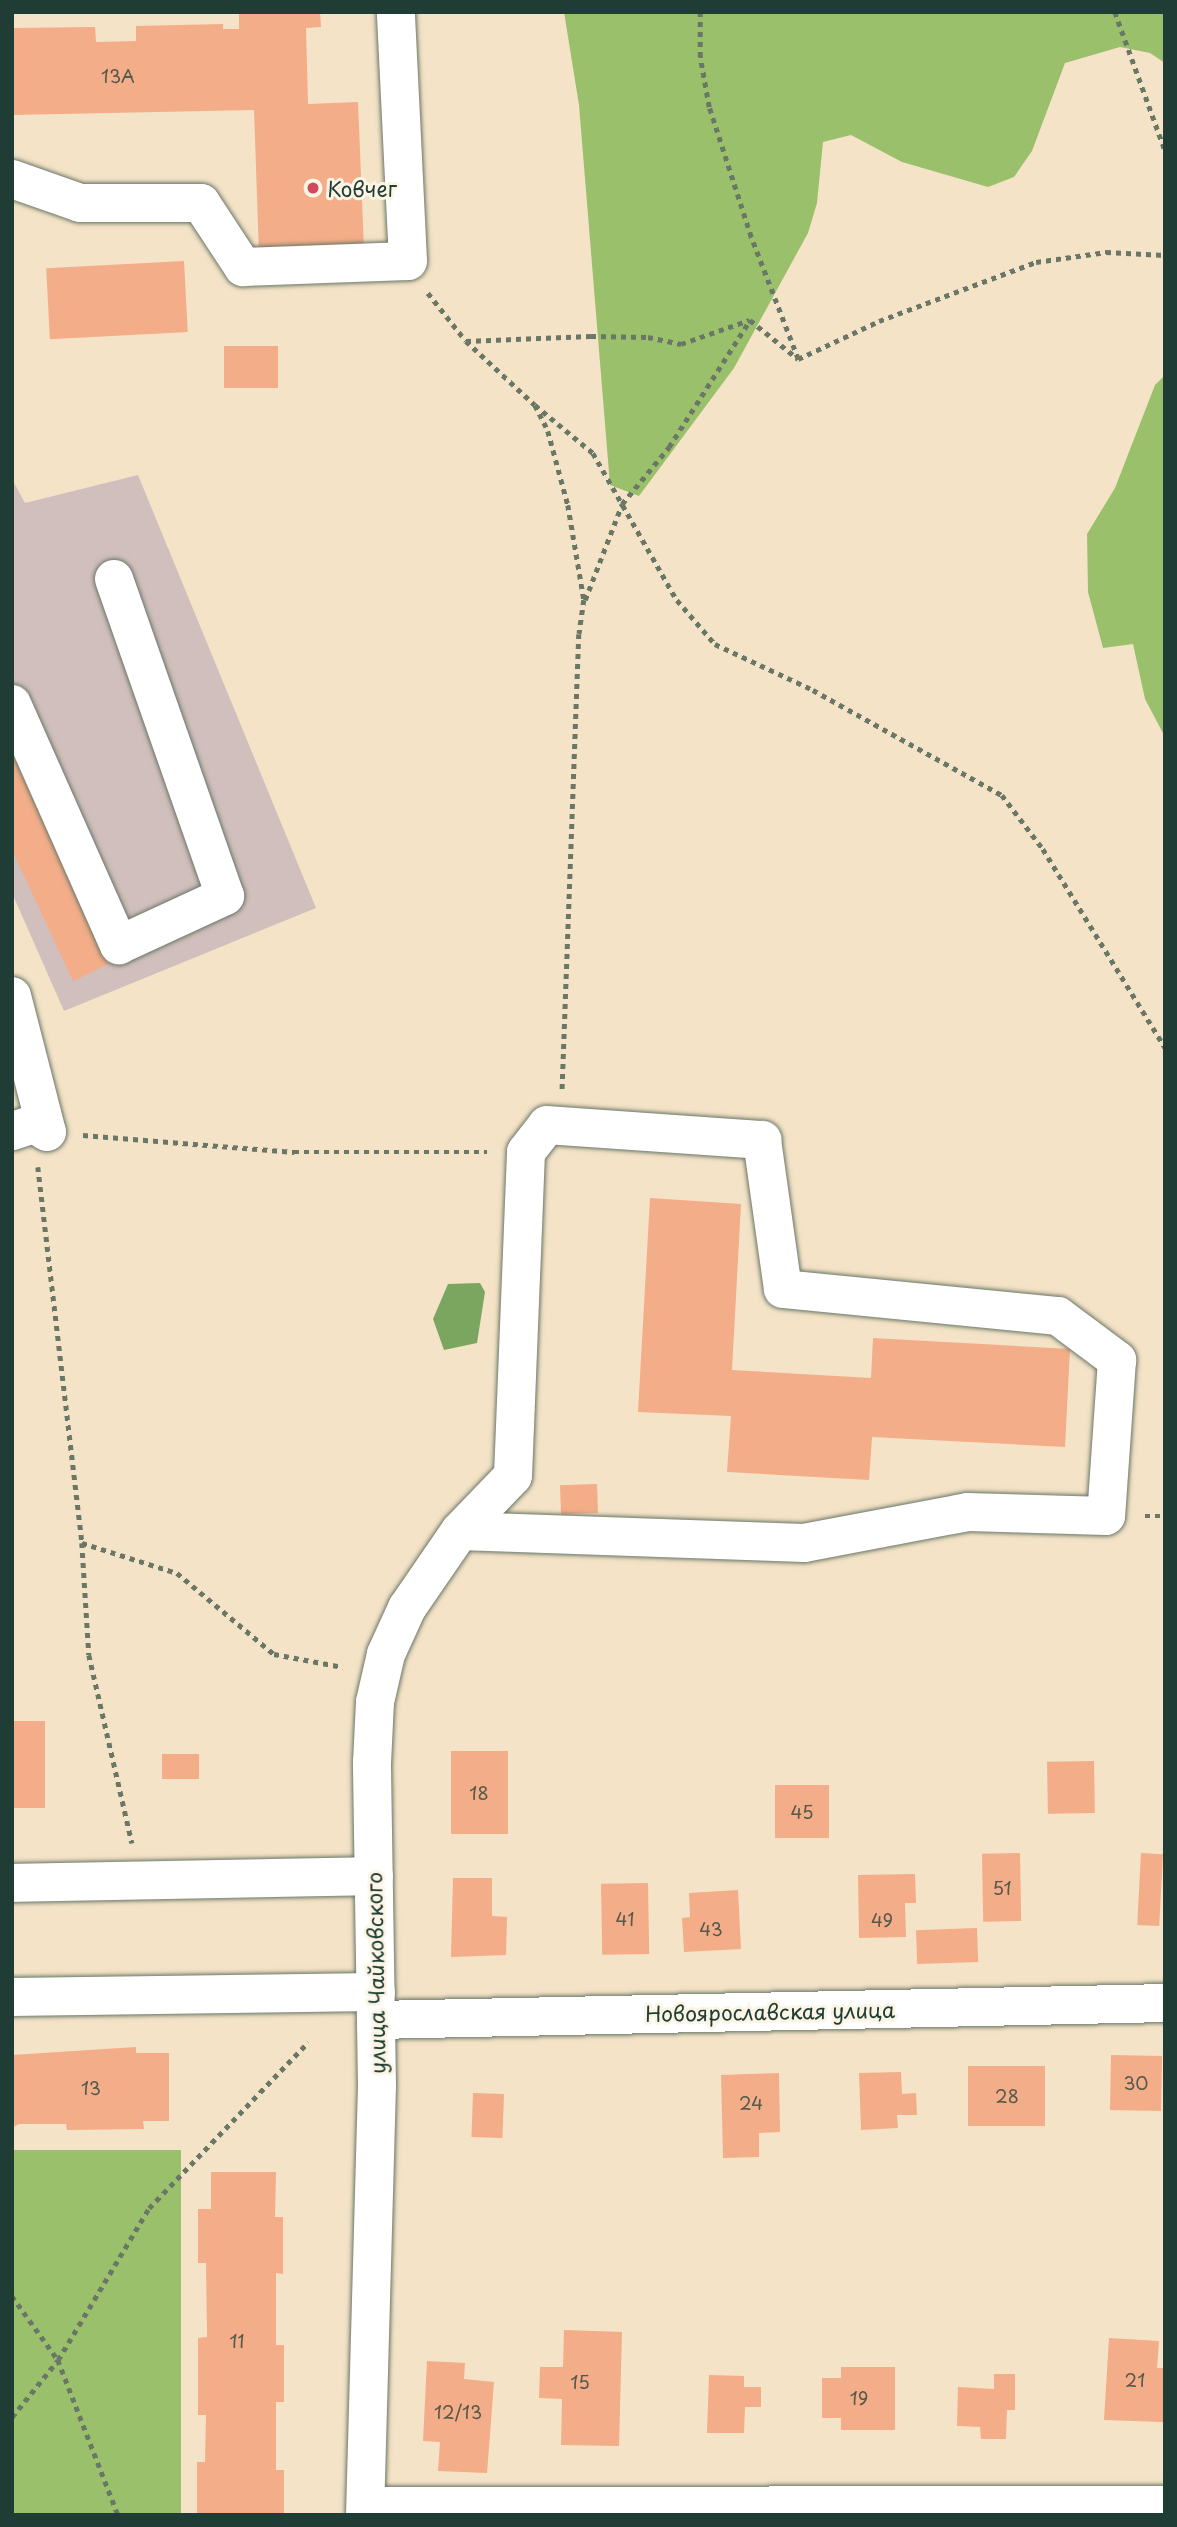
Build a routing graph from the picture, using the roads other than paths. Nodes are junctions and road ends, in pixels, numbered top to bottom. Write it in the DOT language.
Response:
graph roads {
  1 [pos="396,12"];
  2 [pos="12,179"];
  3 [pos="114,579"];
  4 [pos="12,704"];
  5 [pos="12,996"];
  6 [pos="31,1129"];
  7 [pos="460,1531"];
  8 [pos="374,1876"];
  9 [pos="12,1883"];
  10 [pos="12,1997"];
  11 [pos="1165,2003"];
  12 [pos="376,2006"];
  13 [pos="1165,2505"];
  14 [pos="366,2510"];
  1 -- 2 [label="street"];
  3 -- 4 [label="street"];
  5 -- 6 [label="street"];
  7 -- 7 [label="street, улица Чайковского"];
  7 -- 8 [label="street, улица Чайковского"];
  8 -- 9 [label="street"];
  8 -- 12 [label="street, улица Чайковского"];
  10 -- 12 [label="street, Новоярославская улица"];
  11 -- 12 [label="street, Новоярославская улица"];
  12 -- 14 [label="street, улица Чайковского"];
  13 -- 14 [label="street"];
}
